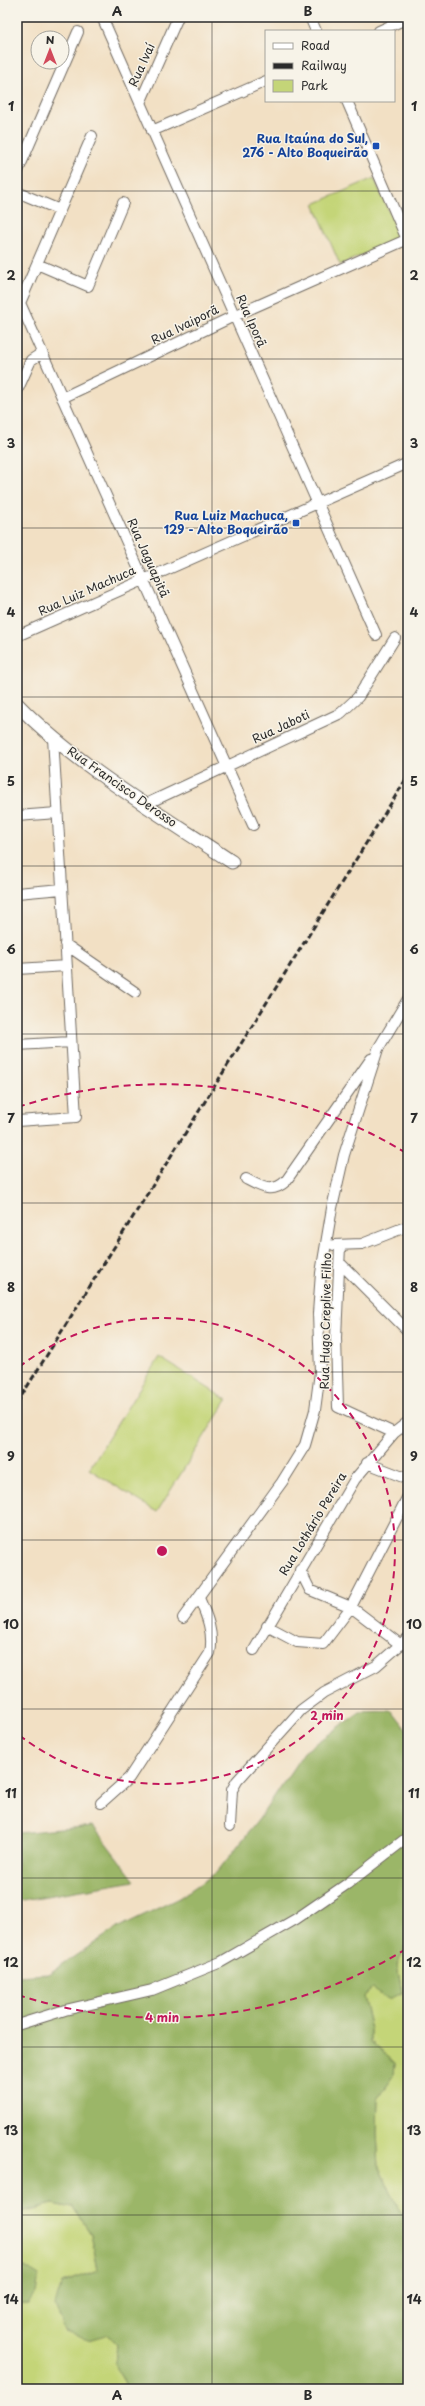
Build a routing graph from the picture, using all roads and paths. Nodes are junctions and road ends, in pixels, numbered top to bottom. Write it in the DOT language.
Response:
graph roads {
  1 [pos="102,17"];
  2 [pos="178,17"];
  3 [pos="310,17"];
  4 [pos="408,18"];
  5 [pos="316,30"];
  6 [pos="381,30"];
  7 [pos="78,32"];
  8 [pos="265,81"];
  9 [pos="347,102"];
  10 [pos="140,103"];
  11 [pos="152,130"];
  12 [pos="92,136"];
  13 [pos="17,172"];
  14 [pos="17,192"];
  15 [pos="123,203"];
  16 [pos="60,210"];
  17 [pos="408,240"];
  18 [pos="37,264"];
  19 [pos="18,302"];
  20 [pos="234,316"];
  21 [pos="42,353"];
  22 [pos="17,391"];
  23 [pos="62,398"];
  24 [pos="408,463"];
  25 [pos="317,503"];
  26 [pos="143,580"];
  27 [pos="376,635"];
  28 [pos="17,636"];
  29 [pos="395,638"];
  30 [pos="17,704"];
  31 [pos="52,738"];
  32 [pos="227,767"];
  33 [pos="146,804"];
  34 [pos="57,813"];
  35 [pos="17,816"];
  36 [pos="253,826"];
  37 [pos="232,862"];
  38 [pos="62,890"];
  39 [pos="17,892"];
  40 [pos="65,944"];
  41 [pos="67,966"];
  42 [pos="17,969"];
  43 [pos="135,992"];
  44 [pos="408,999"];
  45 [pos="72,1042"];
  46 [pos="17,1045"];
  47 [pos="378,1049"];
  48 [pos="17,1121"];
  49 [pos="246,1179"];
  50 [pos="408,1226"];
  51 [pos="326,1244"];
  52 [pos="340,1246"];
  53 [pos="340,1263"];
  54 [pos="408,1331"];
  55 [pos="408,1422"];
  56 [pos="394,1433"];
  57 [pos="367,1463"];
  58 [pos="408,1479"];
  59 [pos="408,1496"];
  60 [pos="300,1570"];
  61 [pos="199,1598"];
  62 [pos="351,1608"];
  63 [pos="183,1618"];
  64 [pos="268,1626"];
  65 [pos="405,1642"];
  66 [pos="254,1650"];
  67 [pos="101,1803"];
  68 [pos="230,1826"];
  69 [pos="408,1837"];
  70 [pos="17,2025"];
  1 -- 10 [label="street, Rua Iporã"];
  2 -- 10 [label="street, Rua Ivaí"];
  3 -- 5 [label="street"];
  4 -- 6 [label="street"];
  7 -- 13 [label="street"];
  8 -- 11 [label="street"];
  9 -- 17 [label="street"];
  10 -- 11 [label="street, Rua Iporã"];
  11 -- 20 [label="street, Rua Iporã"];
  12 -- 16 [label="street"];
  14 -- 16 [label="street"];
  15 -- 18 [label="street"];
  16 -- 18 [label="street"];
  17 -- 20 [label="street, Rua Ivaiporã"];
  18 -- 19 [label="street"];
  19 -- 21 [label="street, Rua Jaguapitã"];
  20 -- 23 [label="street, Rua Ivaiporã"];
  20 -- 25 [label="street, Rua Iporã"];
  21 -- 22 [label="street"];
  21 -- 23 [label="street, Rua Jaguapitã"];
  23 -- 26 [label="street, Rua Jaguapitã"];
  24 -- 25 [label="street, Rua Luiz Machuca"];
  25 -- 26 [label="street, Rua Luiz Machuca"];
  25 -- 27 [label="street, Rua Iporã"];
  26 -- 28 [label="street, Rua Luiz Machuca"];
  26 -- 32 [label="street, Rua Jaguapitã"];
  29 -- 32 [label="street, Rua Jaboti"];
  30 -- 31 [label="street, Rua Francisco Derosso"];
  31 -- 33 [label="street, Rua Francisco Derosso"];
  31 -- 34 [label="street"];
  32 -- 33 [label="street, Rua Jaboti"];
  32 -- 36 [label="street, Rua Jaguapitã"];
  33 -- 37 [label="street, Rua Francisco Derosso"];
  34 -- 35 [label="street"];
  34 -- 38 [label="street"];
  38 -- 39 [label="street"];
  38 -- 40 [label="street"];
  40 -- 41 [label="street"];
  40 -- 43 [label="street"];
  41 -- 42 [label="street"];
  41 -- 45 [label="street"];
  44 -- 47 [label="street"];
  45 -- 46 [label="street"];
  45 -- 48 [label="street"];
  47 -- 49 [label="street"];
  47 -- 51 [label="street"];
  50 -- 52 [label="street"];
  51 -- 52 [label="street"];
  51 -- 61 [label="street"];
  52 -- 53 [label="street, Rua Hugo Creplive Filho"];
  53 -- 54 [label="street"];
  53 -- 56 [label="street, Rua Hugo Creplive Filho"];
  55 -- 56 [label="street, Rua Lothário Pereira"];
  56 -- 57 [label="street, Rua Lothário Pereira"];
  57 -- 58 [label="street"];
  57 -- 60 [label="street, Rua Lothário Pereira"];
  59 -- 62 [label="street"];
  60 -- 62 [label="street"];
  60 -- 64 [label="street, Rua Lothário Pereira"];
  61 -- 63 [label="street"];
  61 -- 67 [label="street"];
  62 -- 64 [label="street"];
  62 -- 65 [label="street"];
  64 -- 66 [label="street, Rua Lothário Pereira"];
  65 -- 68 [label="street"];
  69 -- 70 [label="street"];
}
